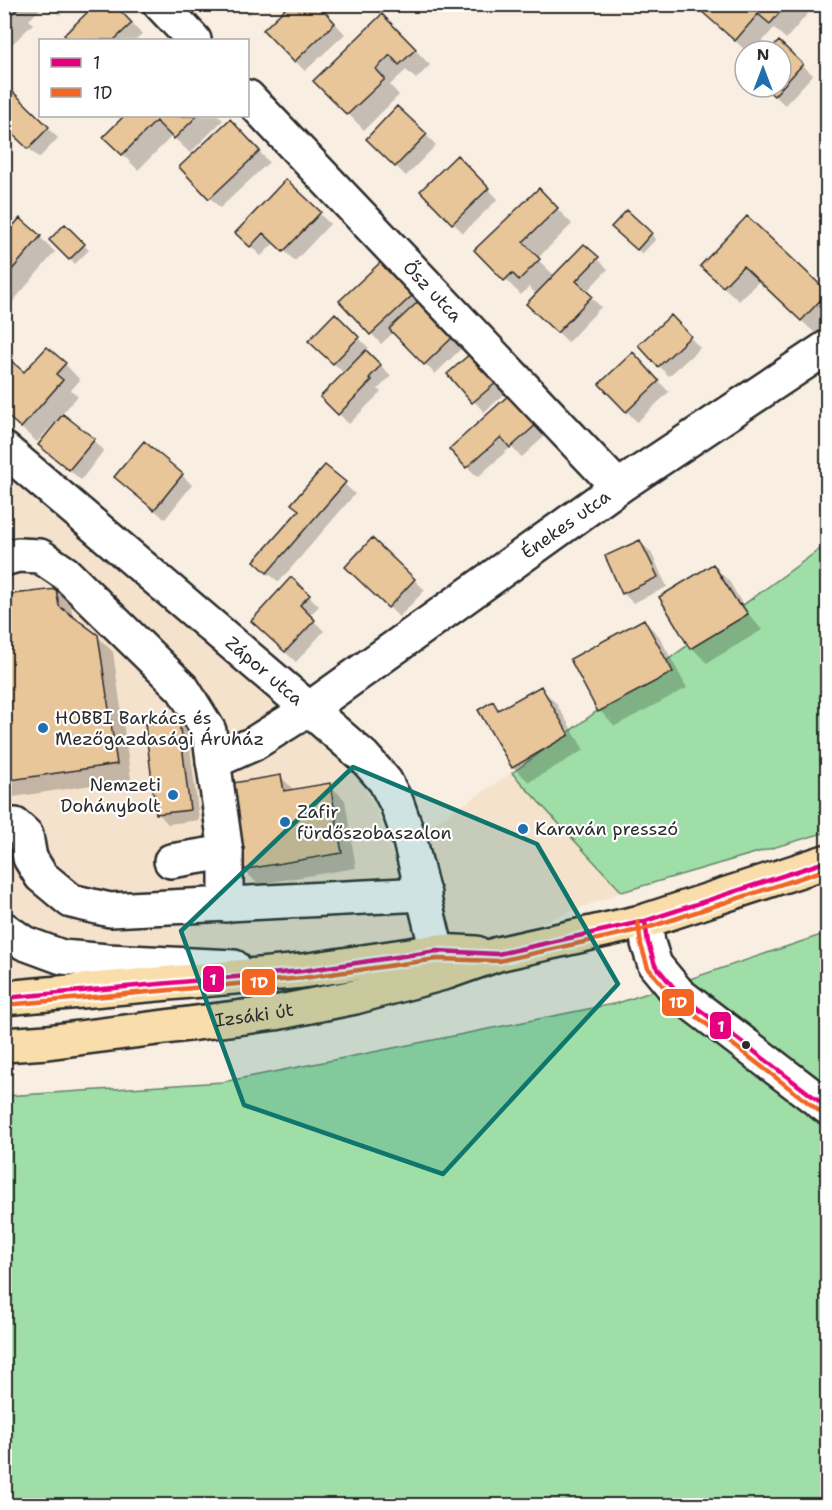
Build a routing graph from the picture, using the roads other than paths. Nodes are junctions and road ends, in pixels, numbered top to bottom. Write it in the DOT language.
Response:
graph roads {
  1 [pos="160,4"];
  2 [pos="193,39"];
  3 [pos="249,98"];
  4 [pos="828,347"];
  5 [pos="4,449"];
  6 [pos="618,487"];
  7 [pos="4,559"];
  8 [pos="309,709"];
  9 [pos="213,762"];
  10 [pos="4,825"];
  11 [pos="226,852"];
  12 [pos="171,861"];
  13 [pos="828,861"];
  14 [pos="424,894"];
  15 [pos="226,905"];
  16 [pos="645,921"];
  17 [pos="4,929"];
  18 [pos="437,951"];
  19 [pos="498,954"];
  20 [pos="302,971"];
  21 [pos="4,998"];
  22 [pos="4,1045"];
  23 [pos="828,1108"];
  1 -- 2 [label="street"];
  3 -- 6 [label="street, Ősz utca"];
  4 -- 6 [label="street, Énekes utca"];
  5 -- 8 [label="street, Zápor utca"];
  6 -- 8 [label="street, Énekes utca"];
  7 -- 9 [label="street"];
  8 -- 9 [label="street, Énekes utca"];
  8 -- 14 [label="street, Zápor utca"];
  9 -- 11 [label="street"];
  10 -- 15 [label="street"];
  11 -- 12 [label="street"];
  11 -- 15 [label="street"];
  13 -- 16 [label="main road, Izsáki út"];
  14 -- 15 [label="street"];
  14 -- 18 [label="street, Zápor utca"];
  16 -- 19 [label="main road, Izsáki út"];
  16 -- 23 [label="street"];
  17 -- 20 [label="street"];
  18 -- 19 [label="main road, Izsáki út"];
  18 -- 20 [label="main road, Izsáki út"];
  19 -- 22 [label="main road, Izsáki út"];
  20 -- 21 [label="main road, Izsáki út"];
}
